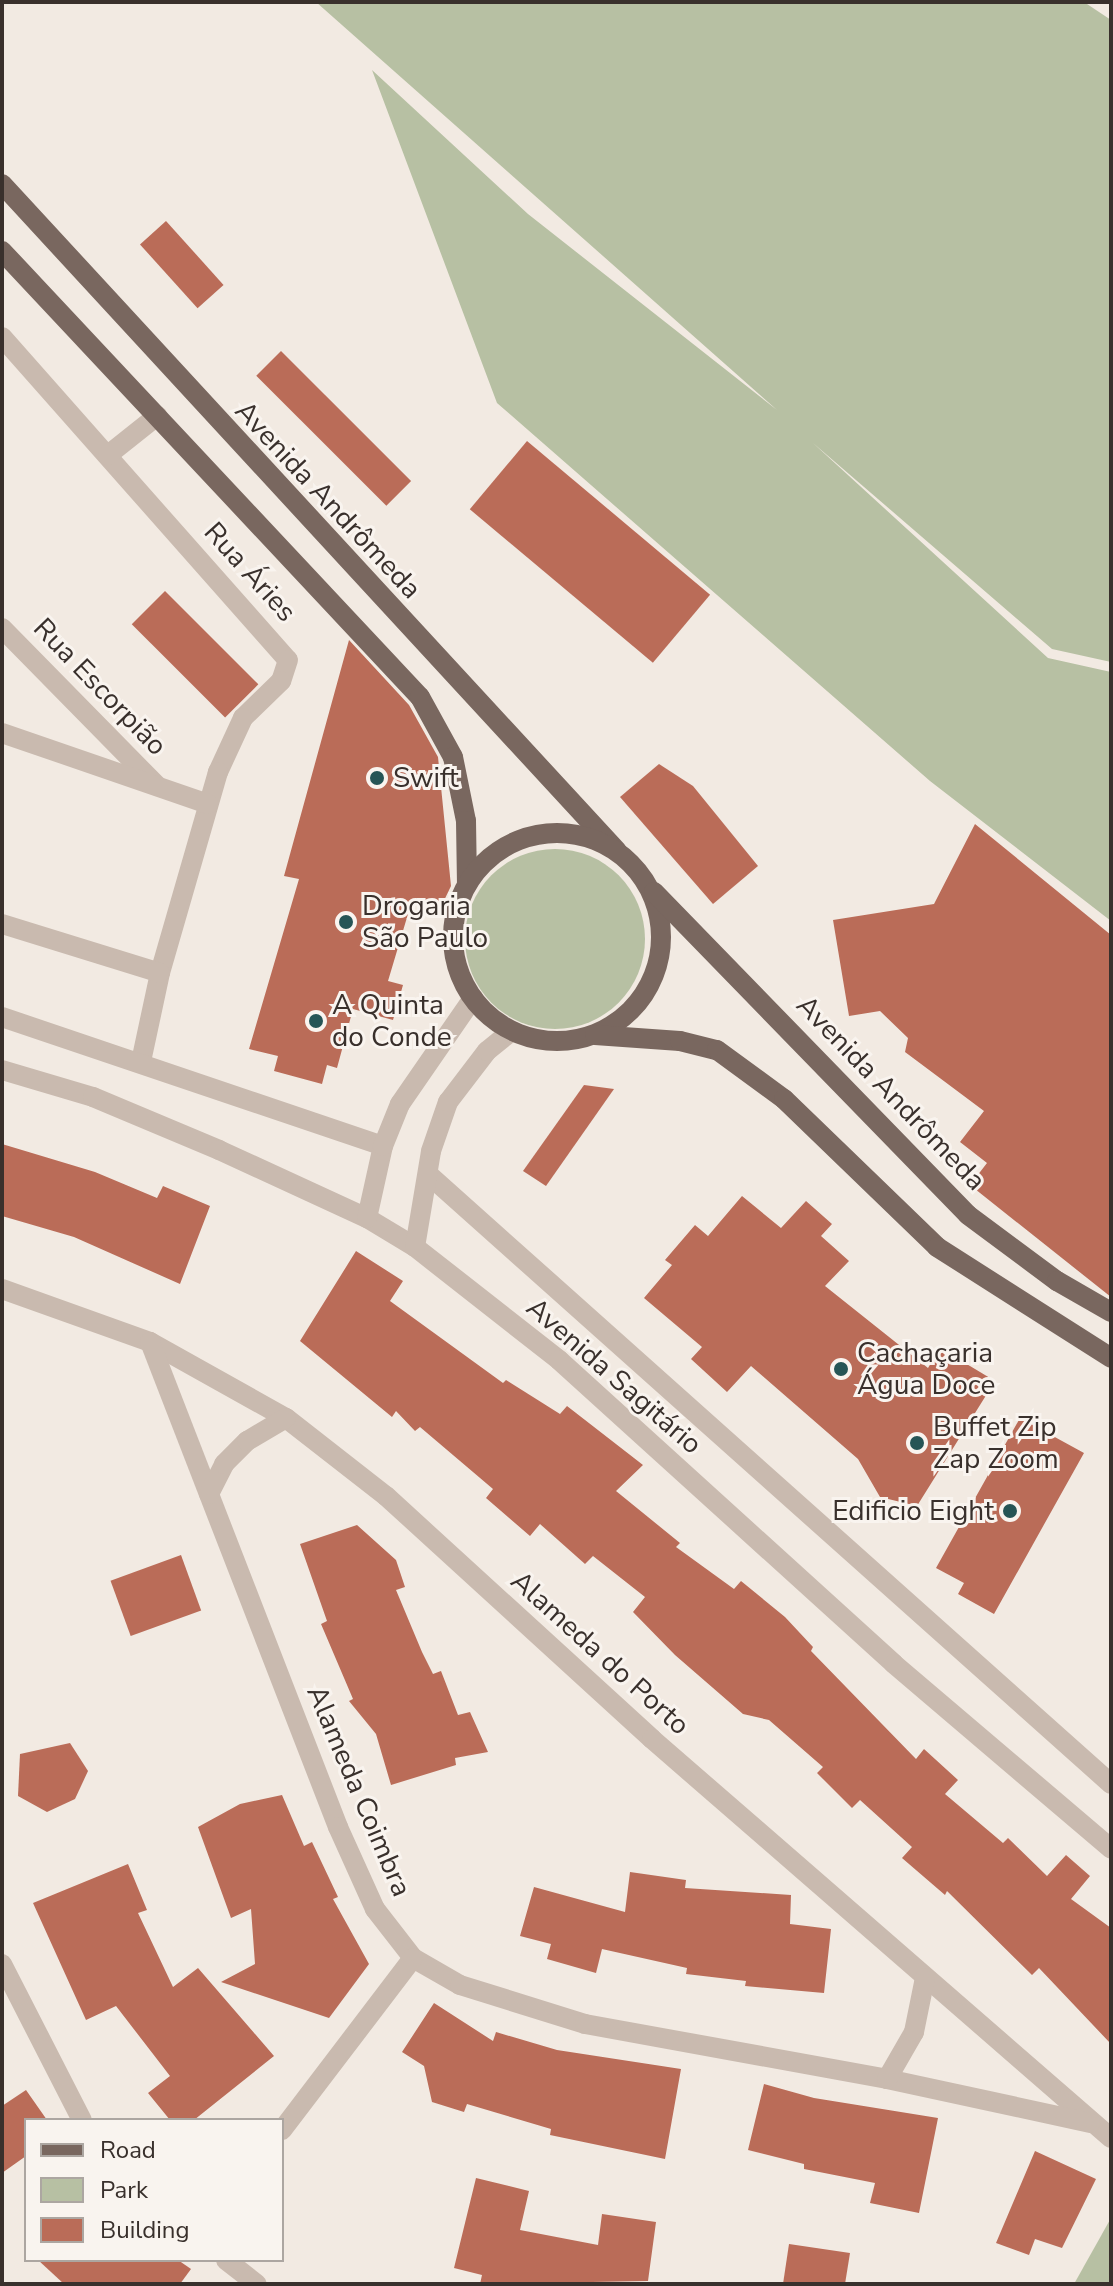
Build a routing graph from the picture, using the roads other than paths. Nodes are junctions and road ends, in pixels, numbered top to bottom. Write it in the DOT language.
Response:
graph roads {
  1 [pos="2,184"];
  2 [pos="2,251"];
  3 [pos="2,337"];
  4 [pos="157,416"];
  5 [pos="108,455"];
  6 [pos="2,628"];
  7 [pos="2,733"];
  8 [pos="157,786"];
  9 [pos="208,804"];
  10 [pos="617,851"];
  11 [pos="467,884"];
  12 [pos="651,888"];
  13 [pos="2,924"];
  14 [pos="160,973"];
  15 [pos="473,998"];
  16 [pos="2,1017"];
  17 [pos="512,1031"];
  18 [pos="595,1035"];
  19 [pos="141,1062"];
  20 [pos="2,1070"];
  21 [pos="383,1146"];
  22 [pos="429,1175"];
  23 [pos="367,1218"];
  24 [pos="415,1247"];
  25 [pos="2,1289"];
  26 [pos="1111,1312"];
  27 [pos="150,1342"];
  28 [pos="1111,1358"];
  29 [pos="286,1418"];
  30 [pos="209,1494"];
  31 [pos="1111,1784"];
  32 [pos="1111,1849"];
  33 [pos="413,1958"];
  34 [pos="2,1964"];
  35 [pos="925,1978"];
  36 [pos="887,2079"];
  37 [pos="81,2118"];
  38 [pos="1094,2124"];
  39 [pos="284,2127"];
  40 [pos="1111,2138"];
  41 [pos="229,2262"];
  42 [pos="257,2284"];
  1 -- 10 [label="main road, Avenida Andrômeda"];
  2 -- 4 [label="main road"];
  3 -- 5 [label="street, Rua Áries"];
  4 -- 5 [label="street"];
  4 -- 11 [label="main road"];
  5 -- 9 [label="street, Rua Áries"];
  6 -- 8 [label="street, Rua Escorpião"];
  7 -- 8 [label="street"];
  8 -- 9 [label="street"];
  9 -- 14 [label="street, Rua Áries"];
  10 -- 11 [label="main road"];
  10 -- 12 [label="main road"];
  11 -- 15 [label="main road"];
  12 -- 18 [label="main road"];
  12 -- 26 [label="main road, Avenida Andrômeda"];
  13 -- 14 [label="street"];
  14 -- 19 [label="street, Rua Áries"];
  15 -- 17 [label="main road"];
  15 -- 21 [label="street"];
  16 -- 19 [label="street"];
  17 -- 18 [label="main road"];
  17 -- 22 [label="street"];
  18 -- 28 [label="main road"];
  19 -- 21 [label="street"];
  20 -- 23 [label="street, Avenida Sagitário"];
  21 -- 23 [label="street"];
  22 -- 24 [label="street"];
  22 -- 31 [label="street, Avenida Sagitário"];
  23 -- 24 [label="street, Avenida Sagitário"];
  24 -- 32 [label="street, Avenida Sagitário"];
  25 -- 27 [label="street, Alameda do Porto"];
  27 -- 29 [label="street, Alameda do Porto"];
  27 -- 30 [label="street, Alameda Coimbra"];
  29 -- 30 [label="street"];
  29 -- 35 [label="street, Alameda do Porto"];
  30 -- 33 [label="street, Alameda Coimbra"];
  33 -- 36 [label="street, Alameda Coimbra"];
  33 -- 39 [label="street"];
  34 -- 37 [label="street"];
  35 -- 36 [label="street"];
  35 -- 38 [label="street, Alameda do Porto"];
  36 -- 38 [label="street, Alameda Coimbra"];
  38 -- 40 [label="street, Alameda do Porto"];
  41 -- 42 [label="street"];
}
